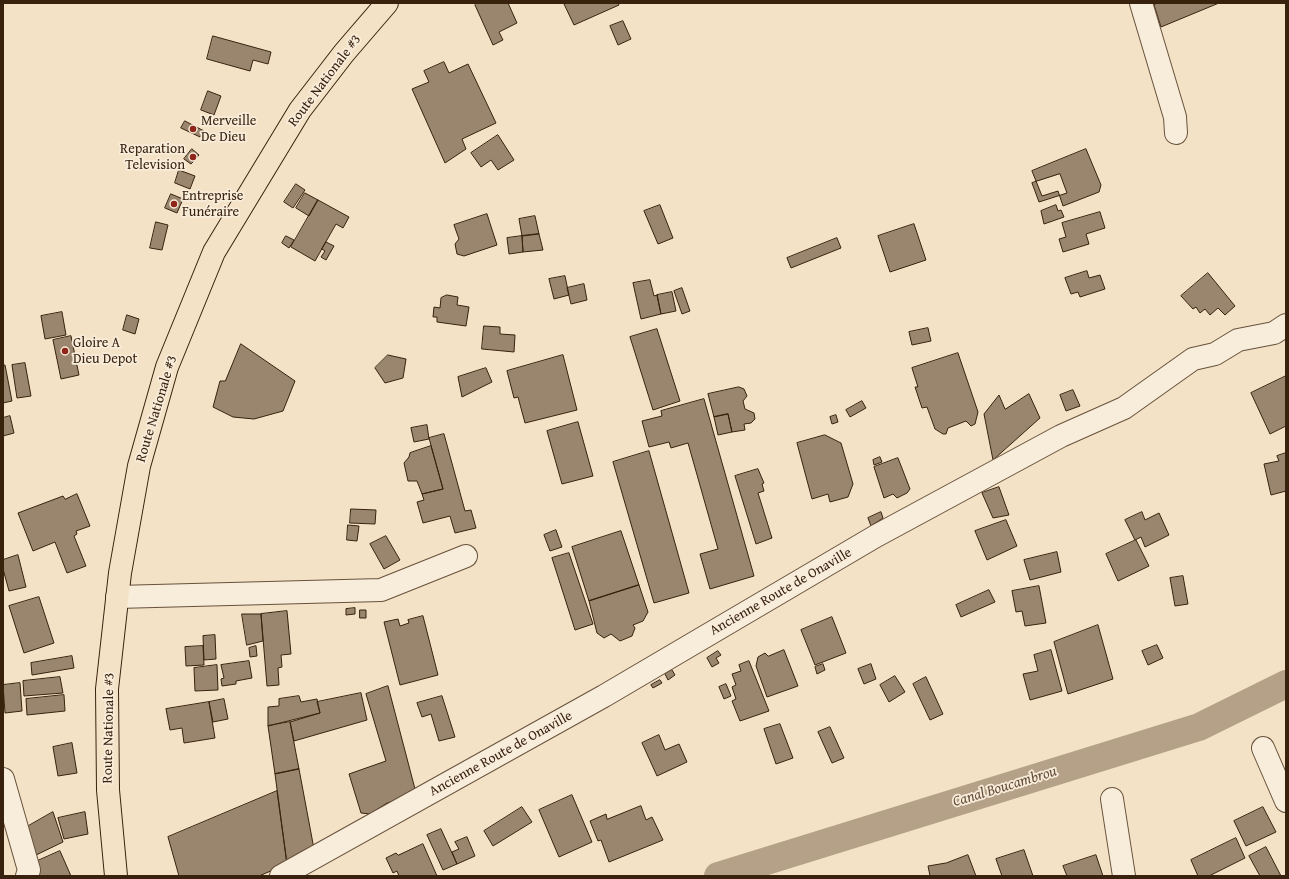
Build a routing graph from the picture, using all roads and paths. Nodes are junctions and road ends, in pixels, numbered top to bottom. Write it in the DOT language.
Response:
graph roads {
  1 [pos="387,3"];
  2 [pos="1141,3"];
  3 [pos="1176,133"];
  4 [pos="1286,325"];
  5 [pos="466,556"];
  6 [pos="117,597"];
  7 [pos="1263,748"];
  8 [pos="3,779"];
  9 [pos="1112,799"];
  10 [pos="1286,801"];
  11 [pos="27,876"];
  12 [pos="116,876"];
  13 [pos="281,876"];
  14 [pos="1124,876"];
  1 -- 6 [label="main road, Route Nationale #3"];
  2 -- 3 [label="street"];
  4 -- 13 [label="street, Ancienne Route de Onaville"];
  5 -- 6 [label="street"];
  6 -- 12 [label="main road, Route Nationale #3"];
  7 -- 10 [label="street"];
  8 -- 11 [label="street"];
  9 -- 14 [label="street"];
}
